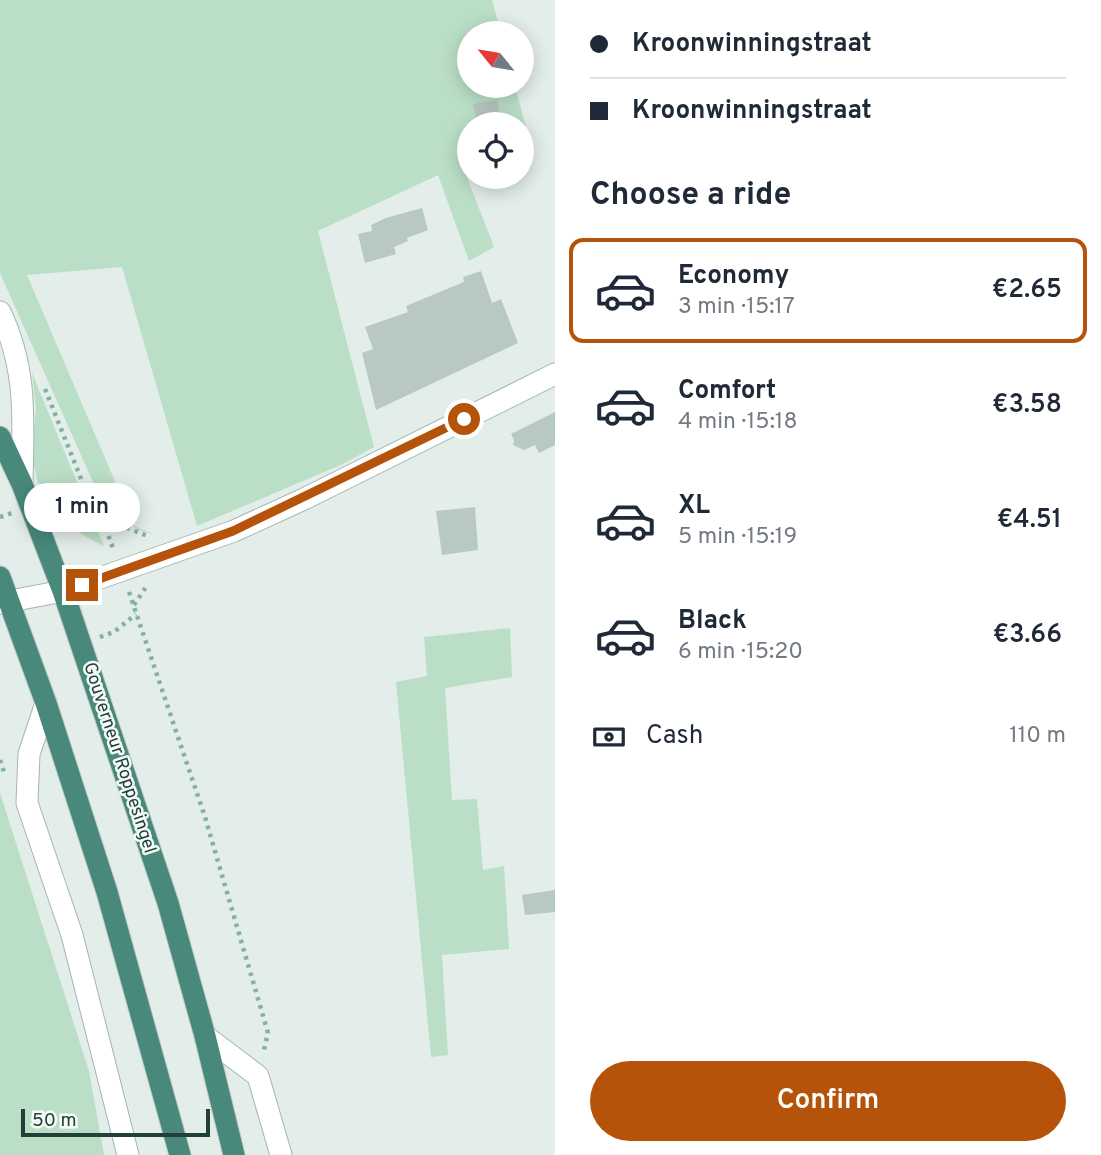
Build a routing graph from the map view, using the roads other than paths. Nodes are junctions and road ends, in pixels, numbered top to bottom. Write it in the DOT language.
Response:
graph roads {
  1 [pos="0,312"];
  2 [pos="555,373"];
  3 [pos="0,437"];
  4 [pos="22,484"];
  5 [pos="0,577"];
  6 [pos="63,592"];
  7 [pos="5,603"];
  8 [pos="46,703"];
  9 [pos="205,1036"];
  10 [pos="128,1155"];
  11 [pos="180,1155"];
  12 [pos="234,1155"];
  13 [pos="281,1155"];
  1 -- 4 [label="street, Gouverneur Roppesingel"];
  2 -- 6 [label="street"];
  3 -- 4 [label="highway, Gouverneur Roppesingel"];
  4 -- 6 [label="highway, Gouverneur Roppesingel"];
  5 -- 7 [label="highway"];
  6 -- 7 [label="street"];
  6 -- 9 [label="highway, Gouverneur Roppesingel"];
  7 -- 8 [label="highway"];
  8 -- 10 [label="street"];
  8 -- 11 [label="highway"];
  9 -- 12 [label="highway, Gouverneur Roppesingel"];
  9 -- 13 [label="street"];
}
